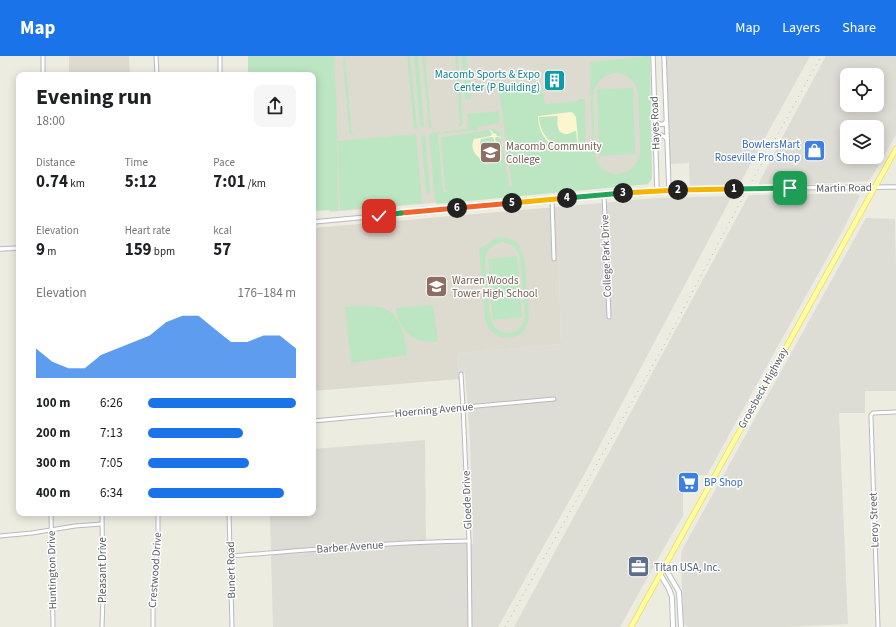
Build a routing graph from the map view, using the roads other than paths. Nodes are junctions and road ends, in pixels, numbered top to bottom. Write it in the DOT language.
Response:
graph roads {
  1 [pos="43,56"];
  2 [pos="156,56"];
  3 [pos="220,56"];
  4 [pos="653,56"];
  5 [pos="664,56"];
  6 [pos="43,72"];
  7 [pos="157,72"];
  8 [pos="220,72"];
  9 [pos="654,117"];
  10 [pos="666,122"];
  11 [pos="655,137"];
  12 [pos="667,138"];
  13 [pos="896,149"];
  14 [pos="875,187"];
  15 [pos="896,187"];
  16 [pos="668,190"];
  17 [pos="657,191"];
  18 [pos="604,195"];
  19 [pos="552,200"];
  20 [pos="316,222"];
  21 [pos="16,248"];
  22 [pos="0,250"];
  23 [pos="554,259"];
  24 [pos="609,317"];
  25 [pos="461,374"];
  26 [pos="554,399"];
  27 [pos="464,407"];
  28 [pos="896,412"];
  29 [pos="316,421"];
  30 [pos="51,516"];
  31 [pos="102,516"];
  32 [pos="158,516"];
  33 [pos="229,516"];
  34 [pos="102,524"];
  35 [pos="51,530"];
  36 [pos="0,536"];
  37 [pos="469,542"];
  38 [pos="230,556"];
  39 [pos="664,566"];
  40 [pos="660,574"];
  41 [pos="53,627"];
  42 [pos="102,627"];
  43 [pos="153,627"];
  44 [pos="232,627"];
  45 [pos="470,627"];
  46 [pos="630,627"];
  47 [pos="673,627"];
  48 [pos="681,627"];
  49 [pos="878,627"];
  1 -- 6 [label="street"];
  2 -- 7 [label="street"];
  3 -- 8 [label="street"];
  4 -- 9 [label="street, Hayes Road"];
  5 -- 10 [label="street, Hayes Road"];
  9 -- 10 [label="street"];
  9 -- 11 [label="street, Hayes Road"];
  10 -- 12 [label="street, Hayes Road"];
  11 -- 12 [label="street"];
  11 -- 17 [label="street, Hayes Road"];
  12 -- 16 [label="street, Hayes Road"];
  13 -- 14 [label="main road, Groesbeck Highway"];
  14 -- 15 [label="street, Martin Road"];
  14 -- 16 [label="street, Martin Road"];
  14 -- 39 [label="main road, Groesbeck Highway"];
  16 -- 17 [label="street, Martin Road"];
  17 -- 18 [label="street, Martin Road"];
  18 -- 19 [label="street, Martin Road"];
  18 -- 24 [label="street, College Park Drive"];
  19 -- 20 [label="street, Martin Road"];
  19 -- 23 [label="street"];
  21 -- 22 [label="street"];
  25 -- 27 [label="street, Gloede Drive"];
  26 -- 27 [label="street, Hoerning Avenue"];
  27 -- 29 [label="street, Hoerning Avenue"];
  27 -- 37 [label="street, Gloede Drive"];
  28 -- 49 [label="street, Leroy Street"];
  30 -- 35 [label="street, Huntington Drive"];
  31 -- 34 [label="street, Pleasant Drive"];
  32 -- 43 [label="street, Crestwood Drive"];
  33 -- 38 [label="street, Bunert Road"];
  34 -- 35 [label="street"];
  34 -- 42 [label="street, Pleasant Drive"];
  35 -- 36 [label="street"];
  35 -- 41 [label="street, Huntington Drive"];
  37 -- 38 [label="street, Barber Avenue"];
  37 -- 45 [label="street, Gloede Drive"];
  38 -- 44 [label="street, Bunert Road"];
  39 -- 40 [label="main road, Groesbeck Highway"];
  39 -- 48 [label="main road"];
  40 -- 46 [label="main road, Groesbeck Highway"];
  40 -- 47 [label="main road"];
}
